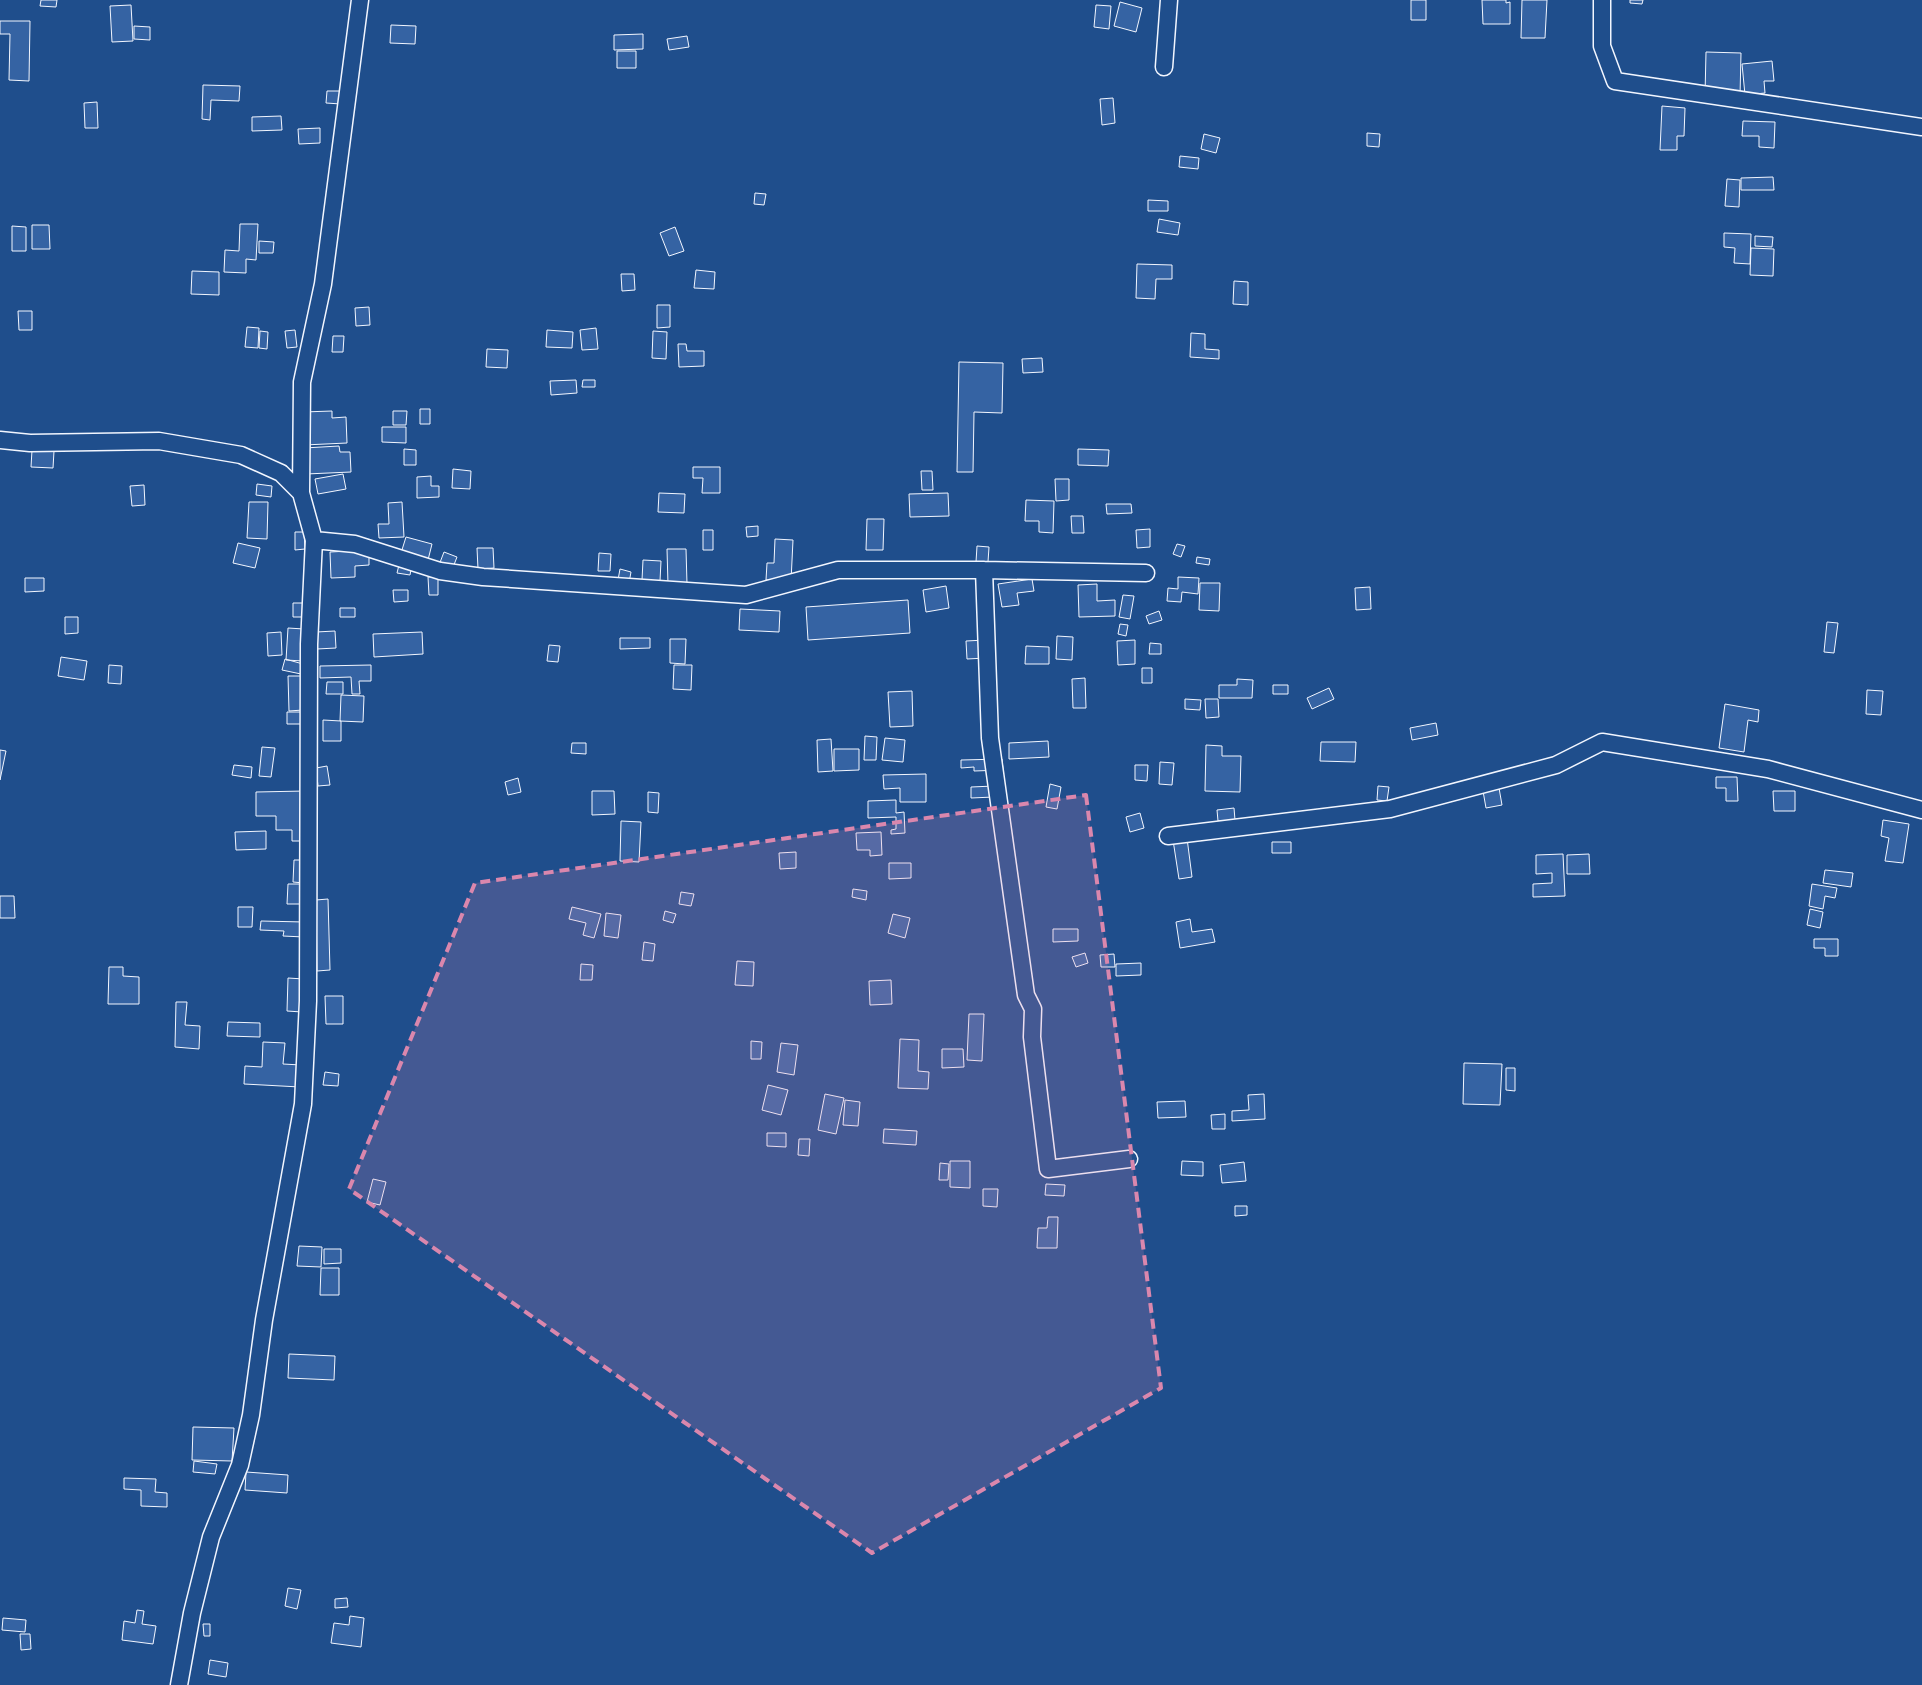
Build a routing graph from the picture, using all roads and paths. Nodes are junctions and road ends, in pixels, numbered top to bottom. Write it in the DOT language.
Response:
graph roads {
  1 [pos="360,0"];
  2 [pos="1169,0"];
  3 [pos="1602,0"];
  4 [pos="1164,67"];
  5 [pos="1922,127"];
  6 [pos="0,440"];
  7 [pos="301,493"];
  8 [pos="314,540"];
  9 [pos="984,570"];
  10 [pos="1146,573"];
  11 [pos="1922,810"];
  12 [pos="1168,836"];
  13 [pos="1129,1159"];
  14 [pos="179,1685"];
  1 -- 7 [label="street"];
  2 -- 4 [label="street"];
  3 -- 5 [label="street"];
  6 -- 7 [label="street"];
  7 -- 8 [label="street"];
  8 -- 9 [label="street"];
  8 -- 14 [label="street"];
  9 -- 10 [label="street"];
  9 -- 13 [label="street"];
  11 -- 12 [label="street"];
}
